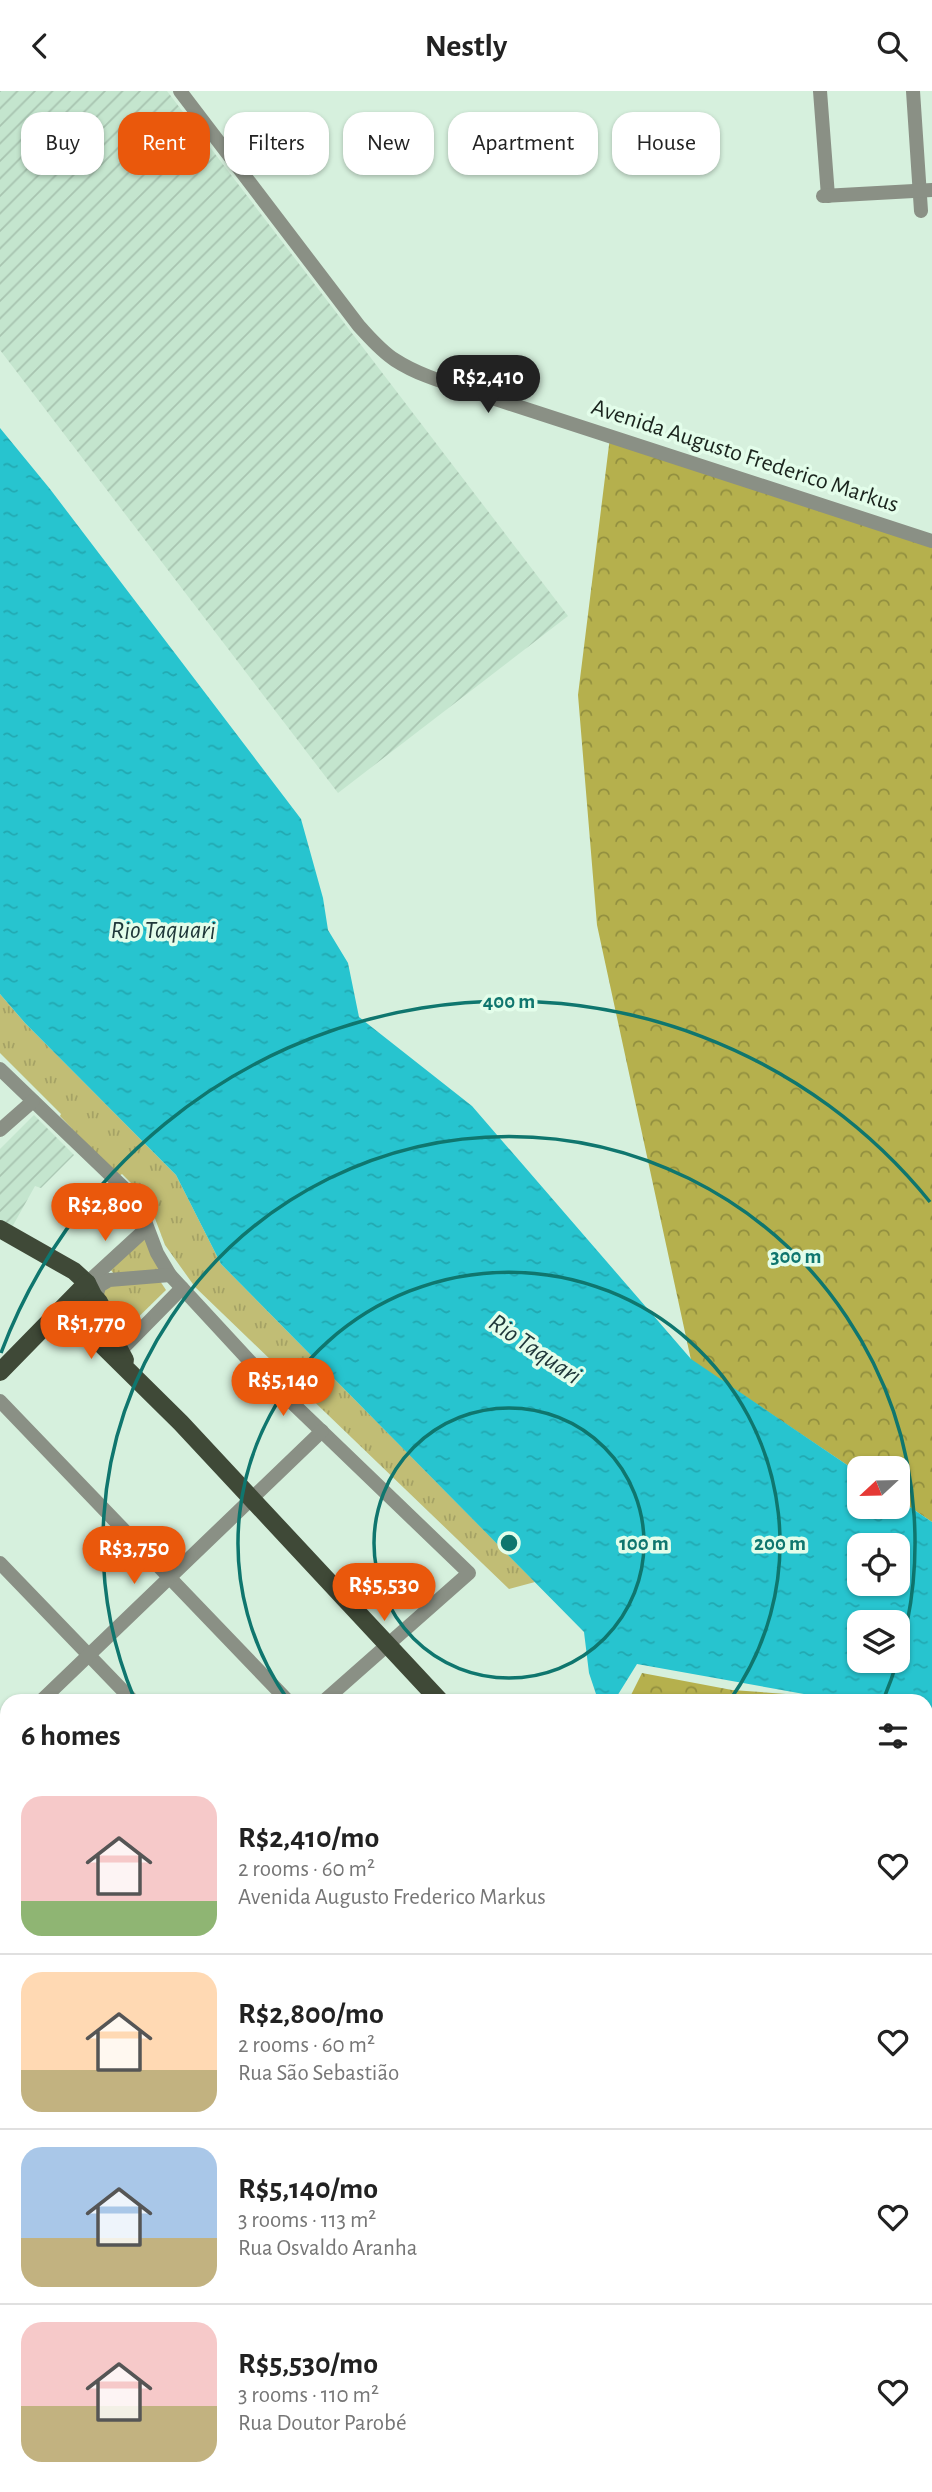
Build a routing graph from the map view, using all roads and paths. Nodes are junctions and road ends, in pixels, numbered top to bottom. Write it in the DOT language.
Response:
graph roads {
  1 [pos="180,91"];
  2 [pos="820,91"];
  3 [pos="913,91"];
  4 [pos="926,190"];
  5 [pos="921,211"];
  6 [pos="932,541"];
  7 [pos="0,1069"];
  8 [pos="33,1101"];
  9 [pos="0,1130"];
  10 [pos="147,1228"];
  11 [pos="0,1229"];
  12 [pos="170,1275"];
  13 [pos="182,1288"];
  14 [pos="86,1303"];
  15 [pos="120,1351"];
  16 [pos="0,1373"];
  17 [pos="133,1375"];
  18 [pos="0,1401"];
  19 [pos="322,1431"];
  20 [pos="251,1498"];
  21 [pos="0,1563"];
  22 [pos="168,1577"];
  23 [pos="386,1644"];
  24 [pos="88,1655"];
  25 [pos="48,1694"];
  26 [pos="126,1694"];
  27 [pos="281,1694"];
  28 [pos="332,1694"];
  29 [pos="433,1694"];
  1 -- 6 [label="street, Avenida Augusto Frederico Markus"];
  2 -- 4 [label="street"];
  3 -- 4 [label="street"];
  4 -- 5 [label="street"];
  7 -- 8 [label="street"];
  8 -- 9 [label="street"];
  8 -- 10 [label="street"];
  10 -- 12 [label="street"];
  10 -- 14 [label="street"];
  11 -- 14 [label="main road"];
  12 -- 13 [label="street"];
  12 -- 14 [label="street"];
  13 -- 15 [label="street"];
  13 -- 19 [label="street"];
  14 -- 15 [label="main road"];
  14 -- 16 [label="main road"];
  14 -- 17 [label="main road"];
  15 -- 17 [label="main road"];
  17 -- 20 [label="main road"];
  18 -- 22 [label="street"];
  19 -- 20 [label="street"];
  19 -- 23 [label="street"];
  20 -- 22 [label="street"];
  20 -- 23 [label="main road"];
  21 -- 24 [label="street"];
  22 -- 24 [label="street"];
  22 -- 27 [label="street"];
  23 -- 28 [label="street"];
  23 -- 29 [label="main road"];
  24 -- 25 [label="street"];
  24 -- 26 [label="street"];
}
